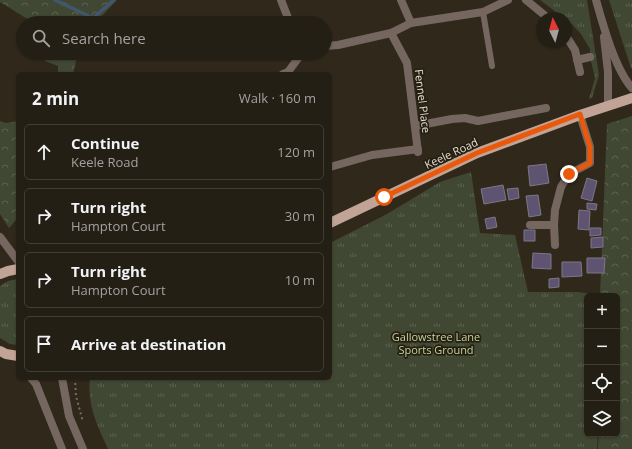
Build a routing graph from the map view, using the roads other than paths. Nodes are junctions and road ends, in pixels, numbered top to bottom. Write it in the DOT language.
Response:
graph roads {
  1 [pos="281,0"];
  2 [pos="401,0"];
  3 [pos="508,0"];
  4 [pos="526,0"];
  5 [pos="596,0"];
  6 [pos="483,12"];
  7 [pos="541,12"];
  8 [pos="287,16"];
  9 [pos="411,23"];
  10 [pos="604,28"];
  11 [pos="391,33"];
  12 [pos="332,45"];
  13 [pos="572,45"];
  14 [pos="590,57"];
  15 [pos="297,60"];
  16 [pos="577,60"];
  17 [pos="492,66"];
  18 [pos="288,72"];
  19 [pos="580,72"];
  20 [pos="632,88"];
  21 [pos="632,98"];
  22 [pos="608,106"];
  23 [pos="546,108"];
  24 [pos="580,114"];
  25 [pos="415,126"];
  26 [pos="332,166"];
  27 [pos="332,221"];
  28 [pos="530,225"];
  29 [pos="554,225"];
  30 [pos="0,237"];
  31 [pos="555,245"];
  32 [pos="16,258"];
  33 [pos="16,269"];
  34 [pos="0,274"];
  35 [pos="33,380"];
  36 [pos="62,380"];
  37 [pos="62,449"];
  38 [pos="83,449"];
  1 -- 8 [label="street"];
  2 -- 9 [label="street"];
  3 -- 6 [label="street"];
  4 -- 7 [label="street"];
  5 -- 10 [label="street"];
  6 -- 9 [label="street"];
  6 -- 17 [label="lane"];
  9 -- 11 [label="street"];
  10 -- 20 [label="street"];
  10 -- 22 [label="street"];
  11 -- 12 [label="street"];
  11 -- 25 [label="street, Fennel Place"];
  13 -- 16 [label="street"];
  14 -- 16 [label="street"];
  15 -- 18 [label="street"];
  16 -- 19 [label="street"];
  21 -- 22 [label="main road, Keele Road"];
  22 -- 24 [label="main road, Keele Road"];
  23 -- 25 [label="street"];
  24 -- 27 [label="main road, Keele Road"];
  24 -- 29 [label="street"];
  25 -- 26 [label="street, Fennel Place"];
  28 -- 29 [label="street"];
  29 -- 31 [label="street"];
  30 -- 32 [label="street"];
  33 -- 34 [label="main road"];
  35 -- 37 [label="street"];
  36 -- 38 [label="street"];
}
